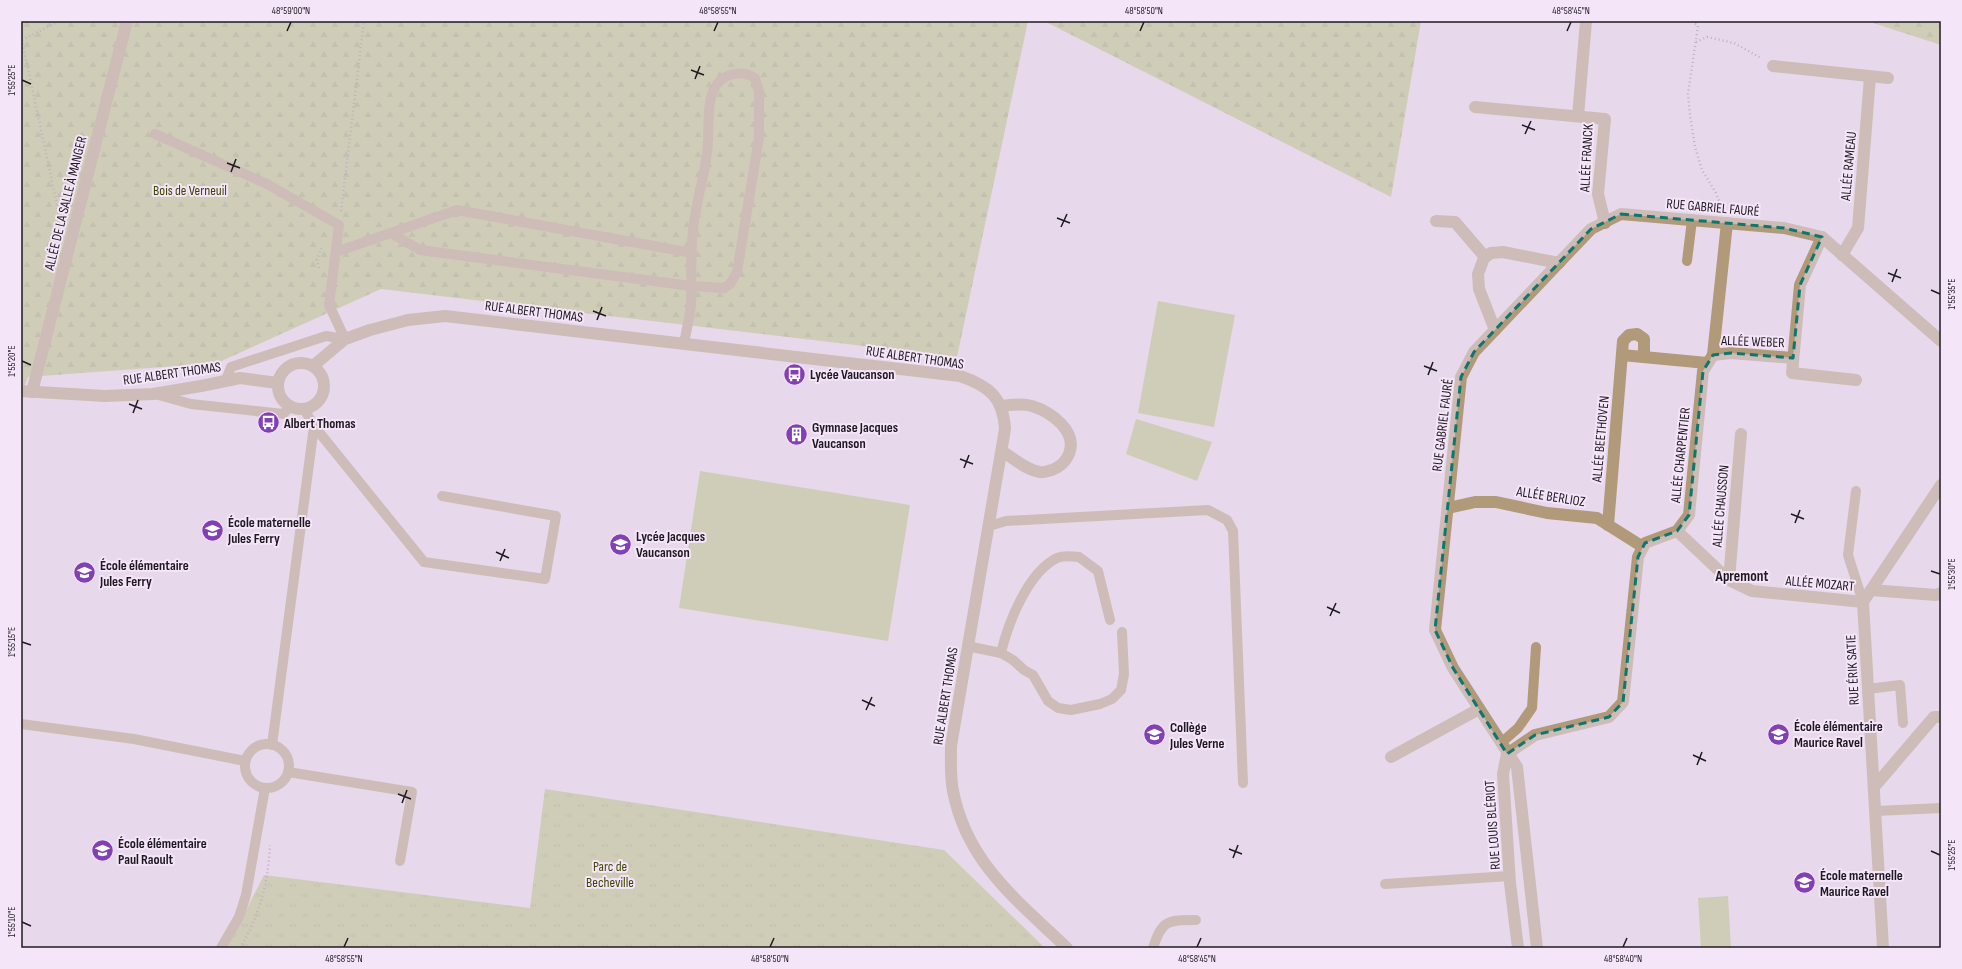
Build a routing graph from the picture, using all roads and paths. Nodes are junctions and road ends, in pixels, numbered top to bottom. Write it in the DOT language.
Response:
graph roads {
  1 [pos="59,21"];
  2 [pos="126,21"];
  3 [pos="364,21"];
  4 [pos="1586,21"];
  5 [pos="1692,21"];
  6 [pos="1697,21"];
  7 [pos="1698,26"];
  8 [pos="21,36"];
  9 [pos="21,41"];
  10 [pos="1696,42"];
  11 [pos="1772,66"];
  12 [pos="1870,77"];
  13 [pos="1888,78"];
  14 [pos="1475,107"];
  15 [pos="1578,116"];
  16 [pos="155,134"];
  17 [pos="1692,220"];
  18 [pos="1436,221"];
  19 [pos="1605,222"];
  20 [pos="61,223"];
  21 [pos="1727,223"];
  22 [pos="339,225"];
  23 [pos="391,233"];
  24 [pos="1822,237"];
  25 [pos="336,252"];
  26 [pos="692,253"];
  27 [pos="1842,254"];
  28 [pos="1485,257"];
  29 [pos="1687,261"];
  30 [pos="1559,263"];
  31 [pos="692,286"];
  32 [pos="1495,330"];
  33 [pos="345,339"];
  34 [pos="1941,341"];
  35 [pos="684,344"];
  36 [pos="1622,355"];
  37 [pos="1644,356"];
  38 [pos="1793,358"];
  39 [pos="1710,359"];
  40 [pos="313,366"];
  41 [pos="226,380"];
  42 [pos="1856,380"];
  43 [pos="278,382"];
  44 [pos="27,391"];
  45 [pos="154,394"];
  46 [pos="1001,406"];
  47 [pos="290,407"];
  48 [pos="304,409"];
  49 [pos="314,426"];
  50 [pos="1741,434"];
  51 [pos="1002,451"];
  52 [pos="1941,485"];
  53 [pos="1856,490"];
  54 [pos="442,496"];
  55 [pos="1448,508"];
  56 [pos="1608,525"];
  57 [pos="989,526"];
  58 [pos="1677,531"];
  59 [pos="1643,547"];
  60 [pos="1729,580"];
  61 [pos="1871,590"];
  62 [pos="1941,593"];
  63 [pos="1863,602"];
  64 [pos="1110,620"];
  65 [pos="1122,632"];
  66 [pos="967,646"];
  67 [pos="1536,646"];
  68 [pos="1001,652"];
  69 [pos="1868,689"];
  70 [pos="1479,709"];
  71 [pos="1941,717"];
  72 [pos="1903,722"];
  73 [pos="21,724"];
  74 [pos="272,744"];
  75 [pos="1504,748"];
  76 [pos="1391,757"];
  77 [pos="245,761"];
  78 [pos="288,772"];
  79 [pos="1243,783"];
  80 [pos="1874,787"];
  81 [pos="265,788"];
  82 [pos="1941,808"];
  83 [pos="1876,811"];
  84 [pos="400,861"];
  85 [pos="1510,876"];
  86 [pos="1385,884"];
  87 [pos="1196,920"];
  88 [pos="221,948"];
  89 [pos="1067,948"];
  90 [pos="1153,948"];
  91 [pos="1518,948"];
  92 [pos="1536,948"];
  93 [pos="1883,948"];
  1 -- 9 [label="path"];
  2 -- 44 [label="street, ALLÉE DE LA SALLE À MANGER"];
  3 -- 22 [label="path"];
  4 -- 15 [label="street, ALLÉE FRANCK"];
  5 -- 7 [label="path"];
  6 -- 7 [label="path"];
  7 -- 10 [label="path"];
  8 -- 9 [label="path"];
  9 -- 20 [label="path"];
  10 -- 11 [label="path"];
  10 -- 21 [label="path"];
  11 -- 12 [label="street"];
  12 -- 13 [label="street"];
  12 -- 27 [label="street, ALLÉE RAMEAU"];
  14 -- 15 [label="street, ALLÉE FRANCK"];
  15 -- 19 [label="street, ALLÉE FRANCK"];
  16 -- 22 [label="lane"];
  17 -- 19 [label="street, RUE GABRIEL FAURÉ"];
  17 -- 21 [label="street, RUE GABRIEL FAURÉ"];
  17 -- 29 [label="lane"];
  18 -- 28 [label="street"];
  19 -- 30 [label="street, RUE GABRIEL FAURÉ"];
  21 -- 24 [label="street, RUE GABRIEL FAURÉ"];
  21 -- 39 [label="street, ALLÉE CHARPENTIER"];
  22 -- 25 [label="lane"];
  23 -- 25 [label="lane"];
  23 -- 26 [label="lane"];
  23 -- 31 [label="lane"];
  24 -- 27 [label="street"];
  24 -- 38 [label="street, ALLÉE WEBER"];
  25 -- 33 [label="lane"];
  26 -- 31 [label="lane"];
  26 -- 31 [label="lane"];
  27 -- 34 [label="street"];
  28 -- 30 [label="street"];
  28 -- 32 [label="street"];
  30 -- 32 [label="street, RUE GABRIEL FAURÉ"];
  31 -- 35 [label="lane"];
  32 -- 55 [label="street, RUE GABRIEL FAURÉ"];
  33 -- 35 [label="street, RUE ALBERT THOMAS"];
  33 -- 40 [label="street, RUE ALBERT THOMAS"];
  33 -- 41 [label="lane"];
  35 -- 46 [label="street, RUE ALBERT THOMAS"];
  36 -- 37 [label="street"];
  36 -- 37 [label="street, ALLÉE BEETHOVEN"];
  36 -- 56 [label="street, ALLÉE BEETHOVEN"];
  37 -- 39 [label="street"];
  38 -- 39 [label="street, ALLÉE WEBER"];
  38 -- 42 [label="street, ALLÉE WEBER"];
  39 -- 58 [label="street, ALLÉE CHARPENTIER"];
  40 -- 43 [label="street"];
  40 -- 48 [label="street"];
  41 -- 43 [label="street, RUE ALBERT THOMAS"];
  41 -- 45 [label="street, RUE ALBERT THOMAS"];
  43 -- 47 [label="street"];
  44 -- 45 [label="street, RUE ALBERT THOMAS"];
  45 -- 47 [label="lane"];
  46 -- 51 [label="street, RUE ALBERT THOMAS"];
  46 -- 51 [label="street"];
  47 -- 48 [label="street"];
  48 -- 49 [label="lane"];
  49 -- 54 [label="lane"];
  49 -- 74 [label="lane"];
  50 -- 60 [label="street, ALLÉE CHAUSSON"];
  51 -- 57 [label="street, RUE ALBERT THOMAS"];
  52 -- 61 [label="street"];
  53 -- 63 [label="lane"];
  55 -- 56 [label="street, ALLÉE BERLIOZ"];
  55 -- 70 [label="street, RUE GABRIEL FAURÉ"];
  56 -- 59 [label="street, ALLÉE BERLIOZ"];
  57 -- 66 [label="street, RUE ALBERT THOMAS"];
  57 -- 79 [label="lane"];
  58 -- 59 [label="street"];
  58 -- 60 [label="street, ALLÉE MOZART"];
  59 -- 75 [label="street"];
  60 -- 63 [label="street, ALLÉE MOZART"];
  61 -- 62 [label="street"];
  61 -- 63 [label="street"];
  63 -- 69 [label="street, RUE ÉRIK SATIE"];
  64 -- 68 [label="lane"];
  65 -- 68 [label="lane"];
  66 -- 68 [label="lane"];
  66 -- 89 [label="street, RUE ALBERT THOMAS"];
  67 -- 75 [label="lane"];
  69 -- 72 [label="lane"];
  69 -- 80 [label="street, RUE ÉRIK SATIE"];
  70 -- 75 [label="street, RUE GABRIEL FAURÉ"];
  70 -- 76 [label="street"];
  71 -- 80 [label="street"];
  73 -- 77 [label="lane"];
  74 -- 77 [label="lane"];
  74 -- 78 [label="lane"];
  75 -- 85 [label="street, RUE LOUIS BLÉRIOT"];
  75 -- 92 [label="street, RUE LOUIS BLÉRIOT"];
  77 -- 81 [label="lane"];
  78 -- 81 [label="lane"];
  78 -- 84 [label="lane"];
  80 -- 83 [label="street, RUE ÉRIK SATIE"];
  81 -- 88 [label="lane"];
  82 -- 83 [label="lane"];
  83 -- 93 [label="street, RUE ÉRIK SATIE"];
  85 -- 86 [label="lane"];
  85 -- 91 [label="street, RUE LOUIS BLÉRIOT"];
  87 -- 90 [label="lane"];
}
